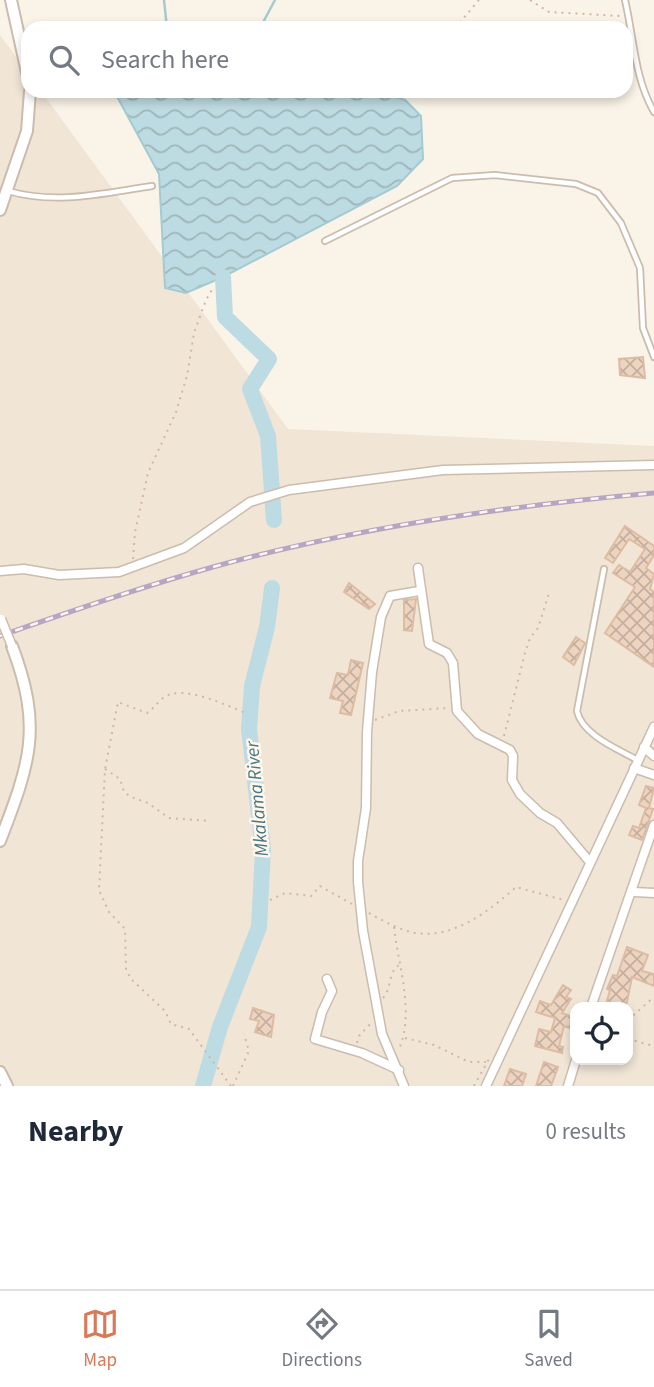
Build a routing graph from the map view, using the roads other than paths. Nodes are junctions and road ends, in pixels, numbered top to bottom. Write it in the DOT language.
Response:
graph roads {
  1 [pos="11,0"];
  2 [pos="625,0"];
  3 [pos="630,21"];
  4 [pos="21,45"];
  5 [pos="633,49"];
  6 [pos="29,98"];
  7 [pos="654,112"];
  8 [pos="152,186"];
  9 [pos="7,190"];
  10 [pos="0,210"];
  11 [pos="325,241"];
  12 [pos="654,357"];
  13 [pos="654,465"];
  14 [pos="418,568"];
  15 [pos="604,569"];
  16 [pos="0,571"];
  17 [pos="419,591"];
  18 [pos="0,617"];
  19 [pos="12,646"];
  20 [pos="654,727"];
  21 [pos="644,747"];
  22 [pos="654,755"];
  23 [pos="635,764"];
  24 [pos="654,775"];
  25 [pos="654,825"];
  26 [pos="0,841"];
  27 [pos="589,861"];
  28 [pos="634,892"];
  29 [pos="654,893"];
  30 [pos="327,979"];
  31 [pos="594,1002"];
  32 [pos="574,1065"];
  33 [pos="399,1070"];
  34 [pos="0,1072"];
  35 [pos="7,1086"];
  36 [pos="404,1086"];
  37 [pos="486,1086"];
  38 [pos="568,1086"];
  1 -- 4 [label="street"];
  2 -- 3 [label="lane"];
  5 -- 7 [label="lane"];
  6 -- 9 [label="street"];
  8 -- 9 [label="lane"];
  9 -- 10 [label="street"];
  11 -- 12 [label="lane"];
  13 -- 16 [label="street"];
  14 -- 17 [label="street"];
  15 -- 23 [label="lane"];
  17 -- 27 [label="street"];
  17 -- 33 [label="street"];
  18 -- 19 [label="street, bridge"];
  19 -- 26 [label="street"];
  20 -- 21 [label="street"];
  21 -- 22 [label="street"];
  21 -- 23 [label="street"];
  23 -- 24 [label="street"];
  23 -- 27 [label="street"];
  25 -- 28 [label="street"];
  27 -- 37 [label="street"];
  28 -- 29 [label="street"];
  28 -- 31 [label="street"];
  30 -- 33 [label="street"];
  32 -- 38 [label="street"];
  33 -- 36 [label="street"];
  34 -- 35 [label="street"];
}
